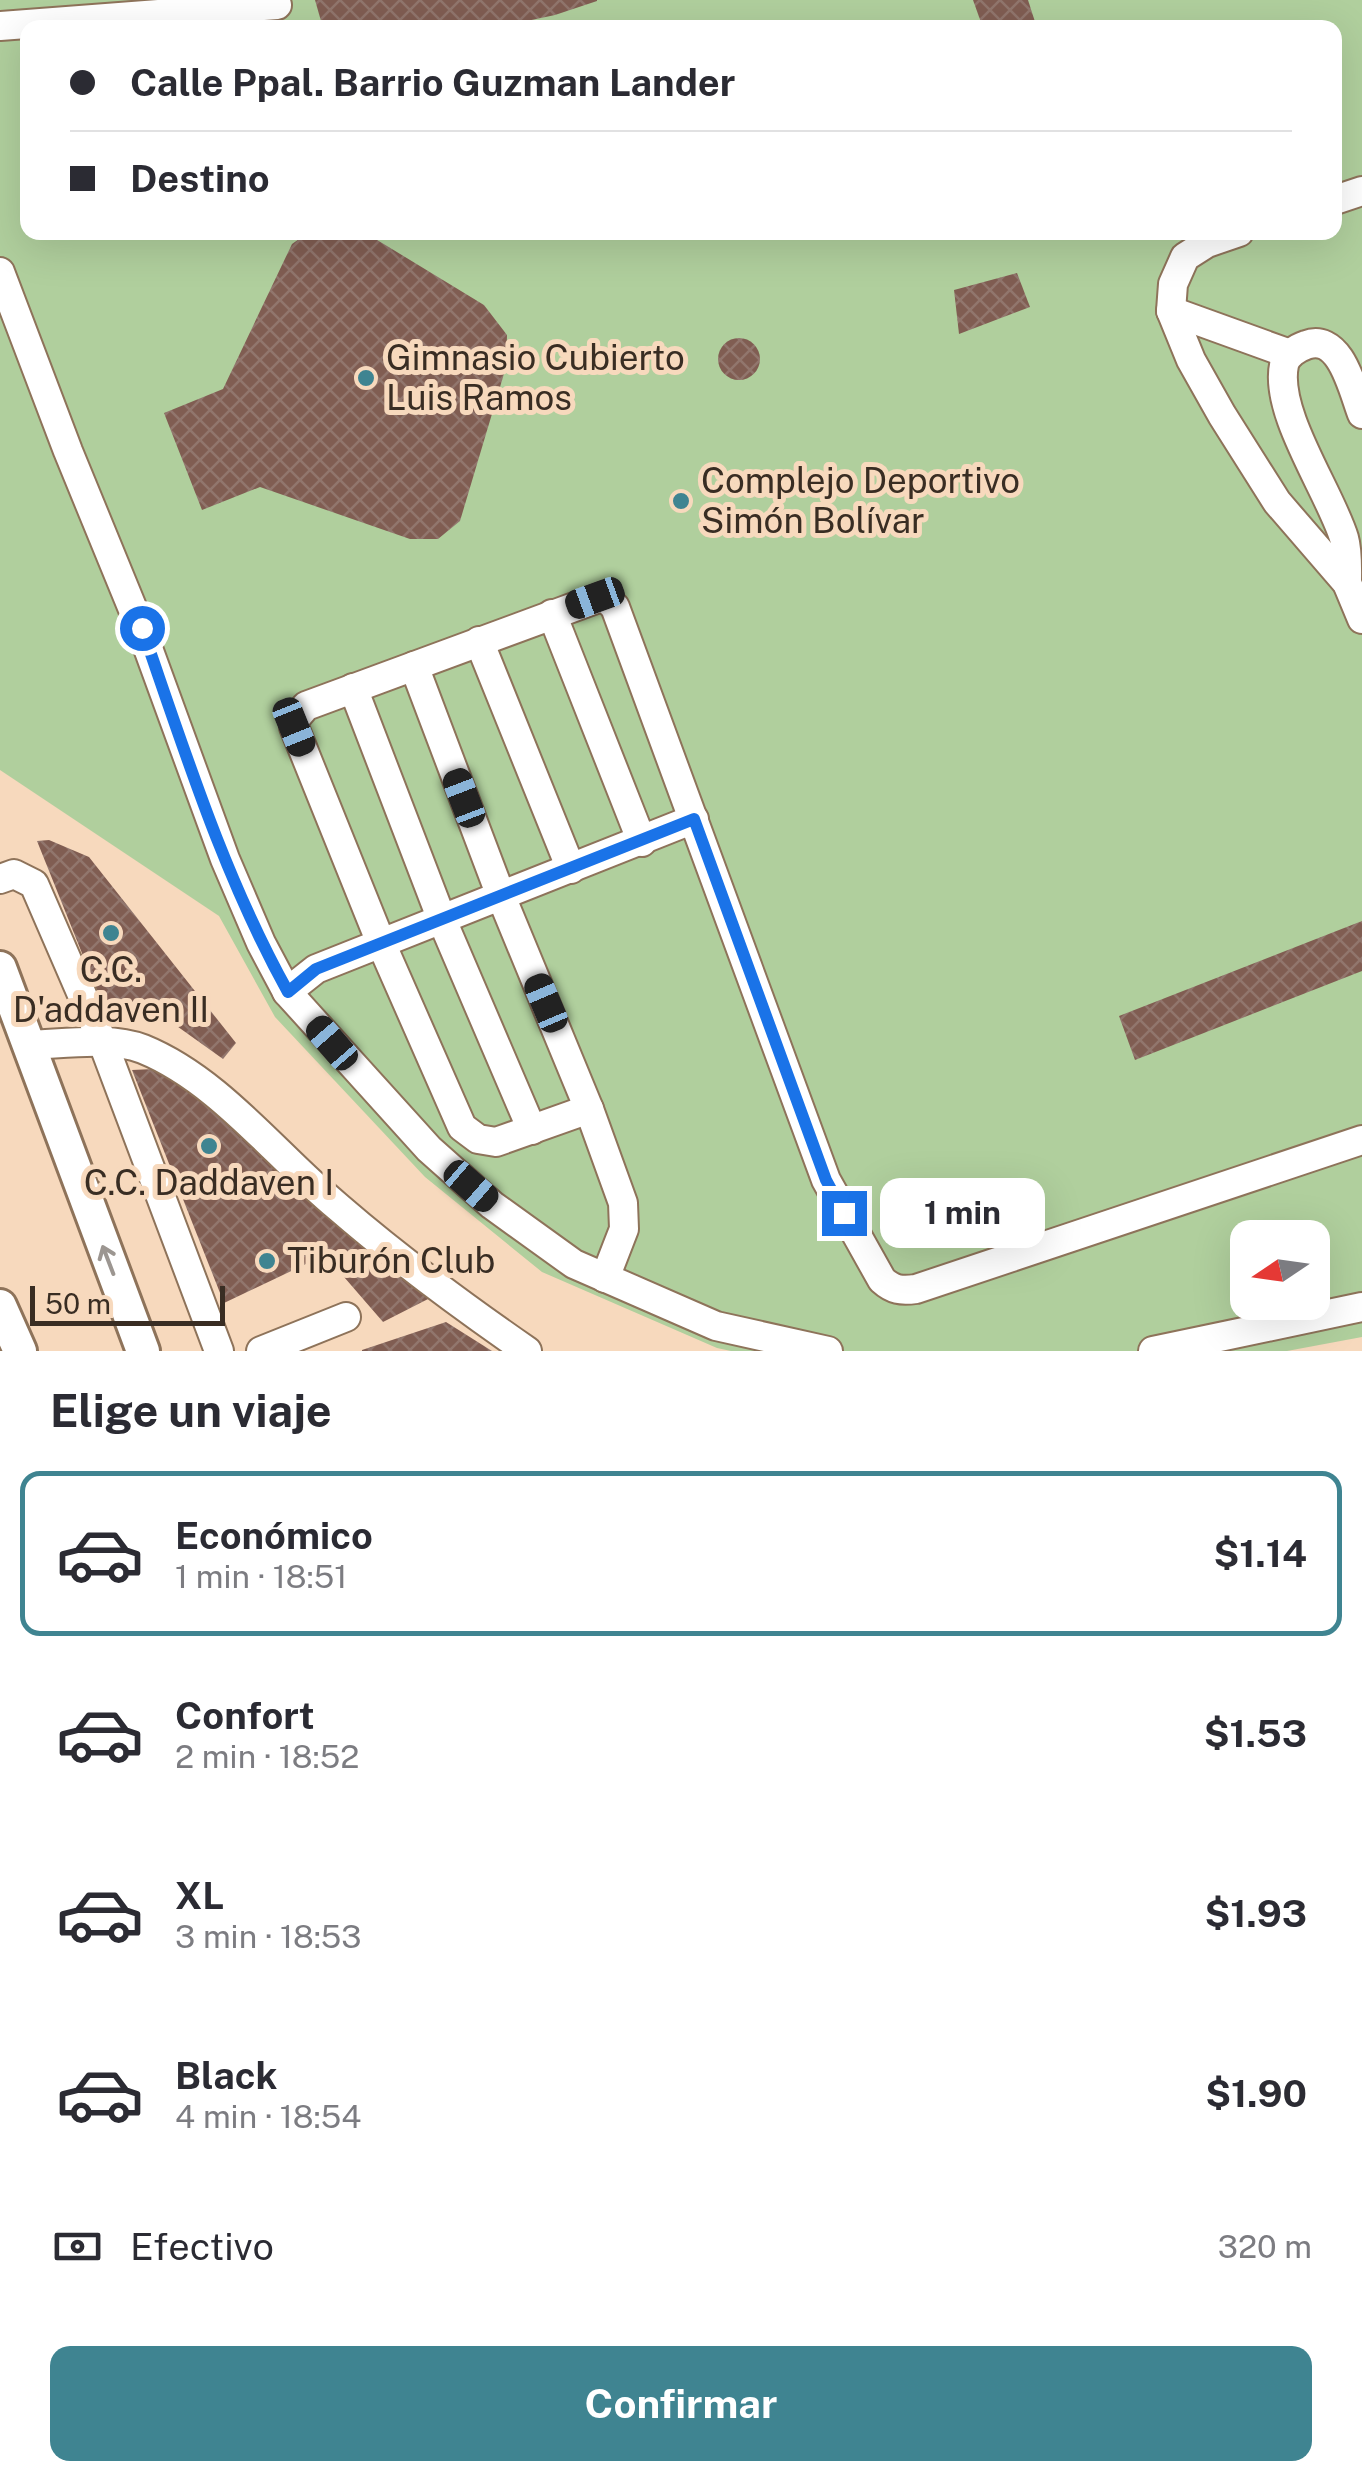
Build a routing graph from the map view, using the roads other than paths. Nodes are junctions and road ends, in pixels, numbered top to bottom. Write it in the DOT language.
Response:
graph roads {
  1 [pos="276,5"];
  2 [pos="79,20"];
  3 [pos="1218,240"];
  4 [pos="0,272"];
  5 [pos="1171,311"];
  6 [pos="1290,354"];
  7 [pos="1362,414"];
  8 [pos="1348,584"];
  9 [pos="552,614"];
  10 [pos="1362,619"];
  11 [pos="479,642"];
  12 [pos="414,666"];
  13 [pos="354,688"];
  14 [pos="694,819"];
  15 [pos="642,842"];
  16 [pos="571,869"];
  17 [pos="0,879"];
  18 [pos="502,896"];
  19 [pos="442,920"];
  20 [pos="381,944"];
  21 [pos="3,992"];
  22 [pos="288,992"];
  23 [pos="104,1043"];
  24 [pos="28,1045"];
  25 [pos="589,1109"];
  26 [pos="532,1130"];
  27 [pos="1362,1140"];
  28 [pos="605,1278"];
  29 [pos="0,1306"];
  30 [pos="1362,1308"];
  31 [pos="346,1317"];
  32 [pos="20,1351"];
  33 [pos="143,1351"];
  34 [pos="219,1351"];
  35 [pos="260,1351"];
  36 [pos="527,1351"];
  37 [pos="828,1351"];
  38 [pos="1153,1351"];
  1 -- 2 [label="street"];
  3 -- 5 [label="street"];
  4 -- 22 [label="street"];
  5 -- 6 [label="street"];
  5 -- 8 [label="street"];
  6 -- 7 [label="street"];
  6 -- 8 [label="street"];
  8 -- 10 [label="street"];
  9 -- 11 [label="street"];
  9 -- 14 [label="street"];
  9 -- 15 [label="street"];
  11 -- 12 [label="street"];
  11 -- 16 [label="street"];
  12 -- 13 [label="street"];
  12 -- 18 [label="street"];
  13 -- 19 [label="street"];
  13 -- 20 [label="street"];
  14 -- 15 [label="street"];
  14 -- 27 [label="street"];
  15 -- 16 [label="street"];
  16 -- 18 [label="street"];
  17 -- 23 [label="street"];
  18 -- 19 [label="street"];
  18 -- 25 [label="street"];
  19 -- 20 [label="street"];
  19 -- 26 [label="street"];
  20 -- 22 [label="street"];
  20 -- 26 [label="street"];
  21 -- 24 [label="main road"];
  22 -- 28 [label="street"];
  23 -- 24 [label="street"];
  23 -- 34 [label="street"];
  23 -- 36 [label="street"];
  33 -- 24 [label="main road, one-way"];
  25 -- 26 [label="street"];
  25 -- 28 [label="street"];
  28 -- 37 [label="street"];
  29 -- 32 [label="main road"];
  30 -- 38 [label="street"];
  31 -- 35 [label="street"];
}
